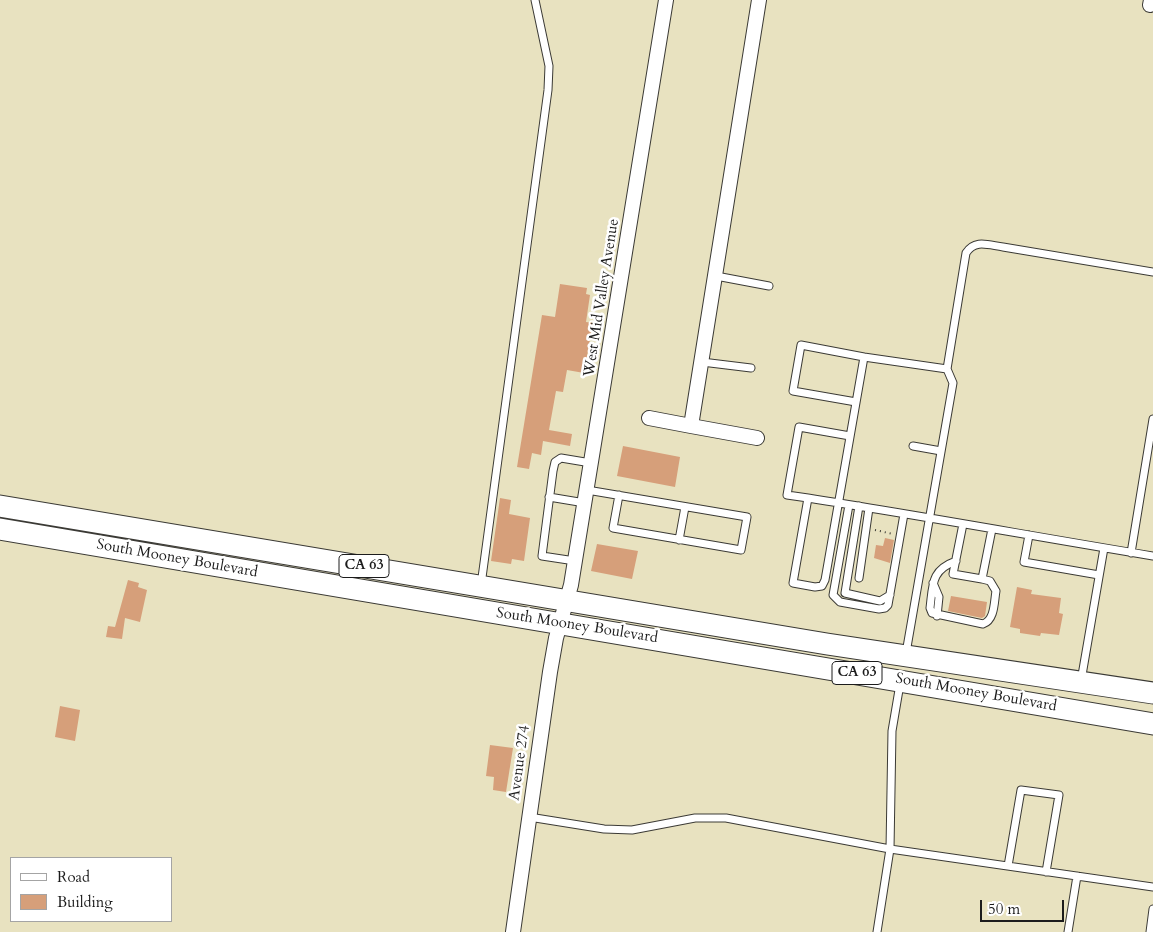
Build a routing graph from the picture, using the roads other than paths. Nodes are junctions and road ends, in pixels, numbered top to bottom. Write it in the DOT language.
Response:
graph roads {
  1 [pos="536,0"];
  2 [pos="666,0"];
  3 [pos="760,0"];
  4 [pos="1153,272"];
  5 [pos="716,276"];
  6 [pos="769,286"];
  7 [pos="864,357"];
  8 [pos="702,362"];
  9 [pos="751,368"];
  10 [pos="947,369"];
  11 [pos="856,402"];
  12 [pos="649,418"];
  13 [pos="1153,419"];
  14 [pos="691,426"];
  15 [pos="850,436"];
  16 [pos="757,438"];
  17 [pos="913,446"];
  18 [pos="941,450"];
  19 [pos="591,463"];
  20 [pos="619,495"];
  21 [pos="549,497"];
  22 [pos="586,497"];
  23 [pos="808,498"];
  24 [pos="838,503"];
  25 [pos="849,505"];
  26 [pos="0,506"];
  27 [pos="859,506"];
  28 [pos="685,507"];
  29 [pos="869,508"];
  30 [pos="904,514"];
  31 [pos="930,518"];
  32 [pos="962,524"];
  33 [pos="0,529"];
  34 [pos="992,529"];
  35 [pos="1030,535"];
  36 [pos="679,540"];
  37 [pos="1104,548"];
  38 [pos="1131,553"];
  39 [pos="1153,556"];
  40 [pos="575,561"];
  41 [pos="956,561"];
  42 [pos="1099,575"];
  43 [pos="858,578"];
  44 [pos="982,579"];
  45 [pos="481,585"];
  46 [pos="890,595"];
  47 [pos="567,600"];
  48 [pos="560,623"];
  49 [pos="738,653"];
  50 [pos="906,656"];
  51 [pos="901,680"];
  52 [pos="1076,682"];
  53 [pos="1153,693"];
  54 [pos="1153,724"];
  55 [pos="529,817"];
  56 [pos="890,849"];
  57 [pos="1008,866"];
  58 [pos="1046,872"];
  59 [pos="1077,876"];
  60 [pos="1153,887"];
  61 [pos="1153,909"];
  62 [pos="513,932"];
  63 [pos="877,932"];
  64 [pos="1068,932"];
  65 [pos="1150,932"];
  1 -- 45 [label="lane"];
  2 -- 19 [label="street, West Mid Valley Avenue"];
  3 -- 5 [label="street"];
  4 -- 10 [label="lane"];
  5 -- 6 [label="lane"];
  5 -- 8 [label="street"];
  7 -- 10 [label="lane"];
  7 -- 11 [label="lane"];
  7 -- 11 [label="lane"];
  8 -- 9 [label="lane"];
  8 -- 14 [label="street"];
  10 -- 18 [label="lane"];
  11 -- 15 [label="lane"];
  12 -- 14 [label="street"];
  13 -- 38 [label="lane"];
  14 -- 16 [label="street"];
  15 -- 23 [label="lane"];
  15 -- 24 [label="lane"];
  17 -- 18 [label="lane"];
  18 -- 31 [label="lane"];
  19 -- 21 [label="lane"];
  19 -- 22 [label="street, West Mid Valley Avenue"];
  20 -- 22 [label="lane"];
  20 -- 28 [label="lane"];
  20 -- 36 [label="lane"];
  21 -- 22 [label="lane"];
  21 -- 40 [label="lane"];
  22 -- 40 [label="street, West Mid Valley Avenue"];
  23 -- 24 [label="lane"];
  23 -- 24 [label="lane"];
  24 -- 25 [label="lane"];
  25 -- 27 [label="lane"];
  25 -- 46 [label="lane"];
  26 -- 45 [label="main road, South Mooney Boulevard / CA 63"];
  27 -- 29 [label="lane"];
  27 -- 46 [label="lane"];
  28 -- 36 [label="lane"];
  28 -- 36 [label="lane"];
  29 -- 30 [label="lane"];
  29 -- 43 [label="lane"];
  30 -- 31 [label="lane"];
  30 -- 46 [label="lane"];
  31 -- 32 [label="lane"];
  31 -- 50 [label="lane"];
  32 -- 34 [label="lane"];
  32 -- 41 [label="lane"];
  33 -- 48 [label="main road, South Mooney Boulevard / CA 63"];
  34 -- 35 [label="lane"];
  34 -- 44 [label="lane"];
  35 -- 37 [label="lane"];
  35 -- 42 [label="lane"];
  37 -- 38 [label="lane"];
  37 -- 42 [label="lane"];
  38 -- 39 [label="lane"];
  40 -- 47 [label="street, West Mid Valley Avenue"];
  41 -- 44 [label="lane"];
  41 -- 44 [label="lane"];
  42 -- 52 [label="lane"];
  45 -- 47 [label="main road, South Mooney Boulevard / CA 63"];
  47 -- 48 [label="street, Avenue 274"];
  47 -- 50 [label="main road, South Mooney Boulevard / CA 63"];
  48 -- 49 [label="main road, South Mooney Boulevard / CA 63"];
  48 -- 55 [label="street, Avenue 274"];
  49 -- 50 [label="main road"];
  49 -- 51 [label="main road, South Mooney Boulevard / CA 63"];
  50 -- 52 [label="main road, South Mooney Boulevard / CA 63"];
  51 -- 52 [label="main road"];
  51 -- 54 [label="main road, South Mooney Boulevard / CA 63"];
  51 -- 56 [label="lane"];
  52 -- 53 [label="main road, South Mooney Boulevard / CA 63"];
  55 -- 56 [label="lane"];
  55 -- 62 [label="street, Avenue 274"];
  56 -- 57 [label="lane"];
  56 -- 63 [label="lane"];
  57 -- 58 [label="lane"];
  57 -- 58 [label="lane"];
  58 -- 59 [label="lane"];
  59 -- 60 [label="lane"];
  59 -- 64 [label="lane"];
  61 -- 65 [label="lane"];
}
